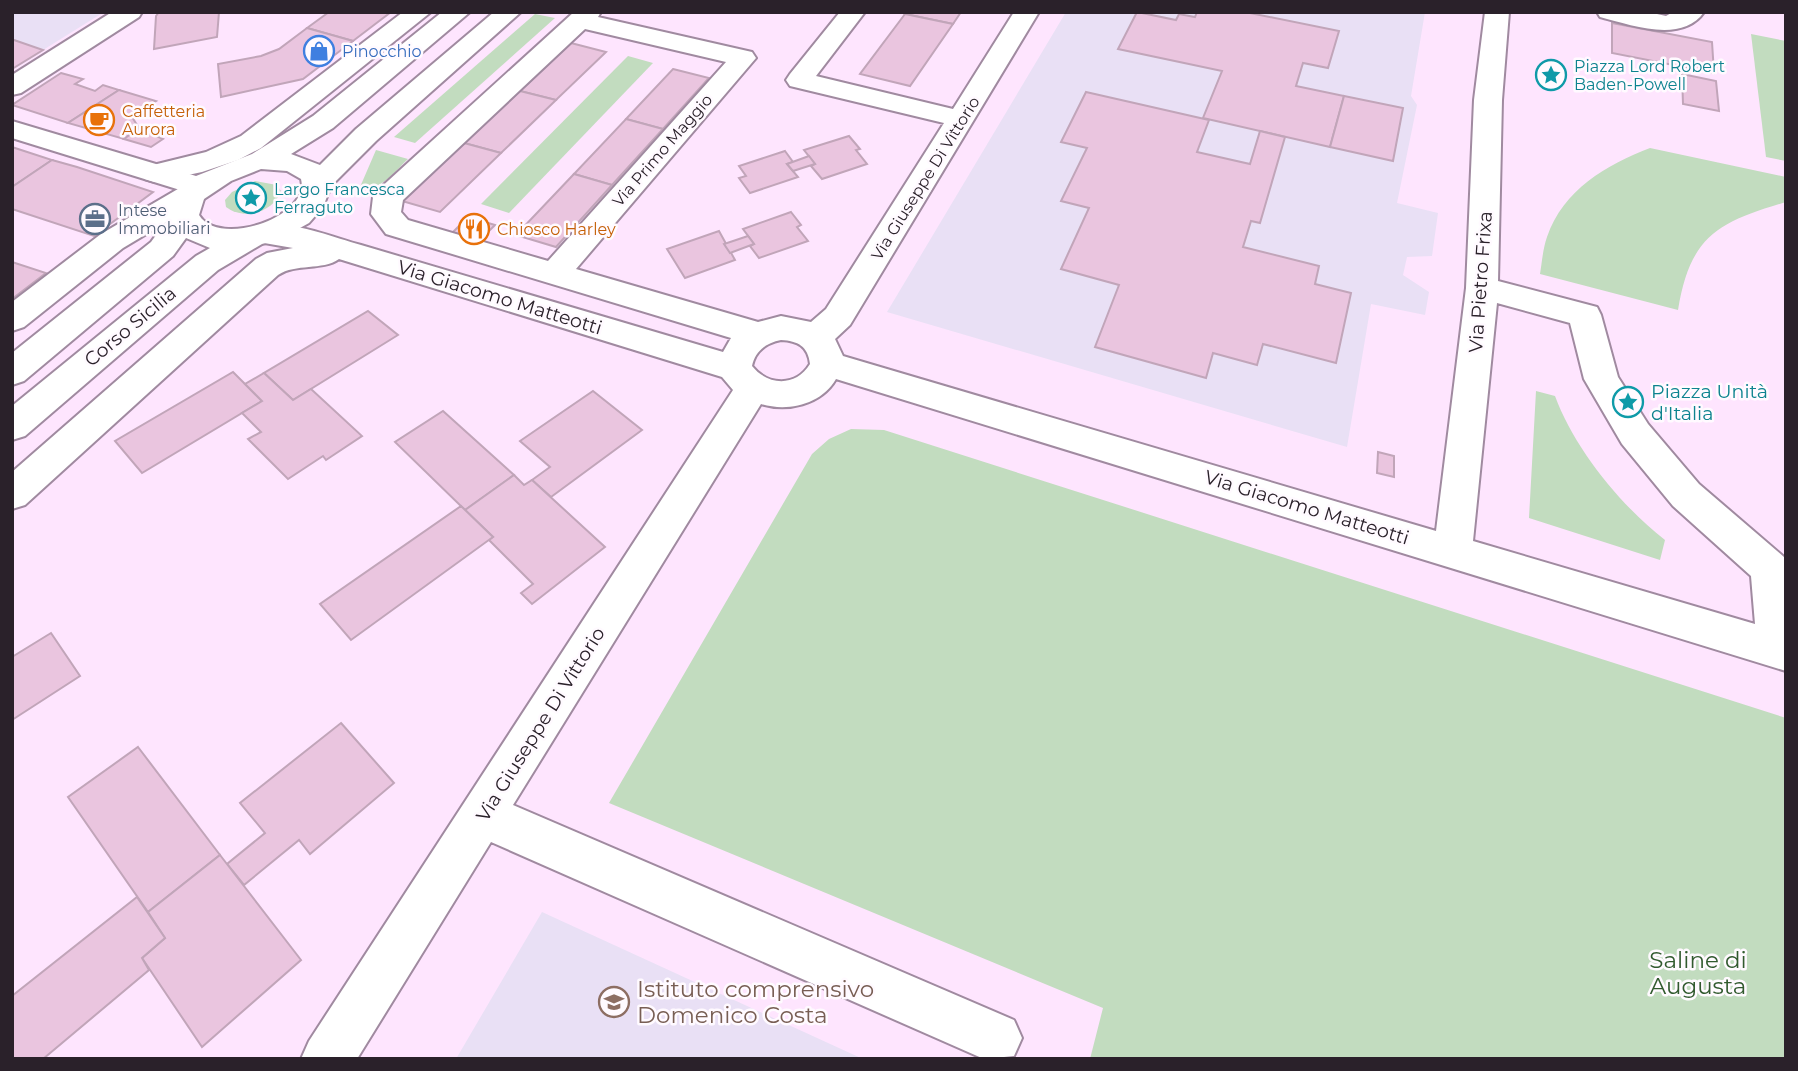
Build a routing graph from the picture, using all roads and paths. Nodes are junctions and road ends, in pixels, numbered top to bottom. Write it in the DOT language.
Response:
graph roads {
  1 [pos="130,12"];
  2 [pos="419,12"];
  3 [pos="458,12"];
  4 [pos="509,12"];
  5 [pos="853,12"];
  6 [pos="1027,12"];
  7 [pos="1497,12"];
  8 [pos="1609,12"];
  9 [pos="1692,12"];
  10 [pos="584,16"];
  11 [pos="12,88"];
  12 [pos="962,119"];
  13 [pos="12,129"];
  14 [pos="262,160"];
  15 [pos="155,173"];
  16 [pos="317,184"];
  17 [pos="192,199"];
  18 [pos="259,235"];
  19 [pos="350,252"];
  20 [pos="554,274"];
  21 [pos="1482,288"];
  22 [pos="12,319"];
  23 [pos="757,334"];
  24 [pos="821,351"];
  25 [pos="12,372"];
  26 [pos="743,378"];
  27 [pos="12,426"];
  28 [pos="12,494"];
  29 [pos="1453,550"];
  30 [pos="1782,651"];
  31 [pos="482,815"];
  32 [pos="996,1038"];
  33 [pos="327,1059"];
  1 -- 11 [label="street"];
  2 -- 15 [label="street"];
  3 -- 14 [label="street"];
  4 -- 16 [label="street"];
  5 -- 12 [label="street"];
  6 -- 12 [label="street, Via Giuseppe Di Vittorio"];
  7 -- 21 [label="street, Via Pietro Frixa"];
  8 -- 9 [label="street"];
  10 -- 20 [label="street, Via Primo Maggio"];
  10 -- 20 [label="street, Via Giacomo Matteotti"];
  12 -- 24 [label="street, Via Giuseppe Di Vittorio"];
  13 -- 15 [label="street"];
  14 -- 16 [label="street"];
  14 -- 17 [label="street"];
  15 -- 17 [label="street"];
  16 -- 18 [label="street, Corso Sicilia"];
  17 -- 18 [label="street"];
  17 -- 22 [label="street"];
  17 -- 25 [label="street, Corso Sicilia"];
  18 -- 19 [label="street, Via Giacomo Matteotti"];
  18 -- 27 [label="street, Corso Sicilia"];
  19 -- 26 [label="street, Via Giacomo Matteotti"];
  19 -- 28 [label="street"];
  20 -- 23 [label="street, Via Giacomo Matteotti"];
  21 -- 29 [label="street, Via Pietro Frixa"];
  21 -- 30 [label="street"];
  23 -- 24 [label="street"];
  23 -- 26 [label="street"];
  24 -- 26 [label="street"];
  24 -- 29 [label="street, Via Giacomo Matteotti"];
  26 -- 31 [label="street, Via Giuseppe Di Vittorio"];
  29 -- 30 [label="street, Via Giacomo Matteotti"];
  31 -- 32 [label="street"];
  31 -- 33 [label="street, Via Giuseppe Di Vittorio"];
}
